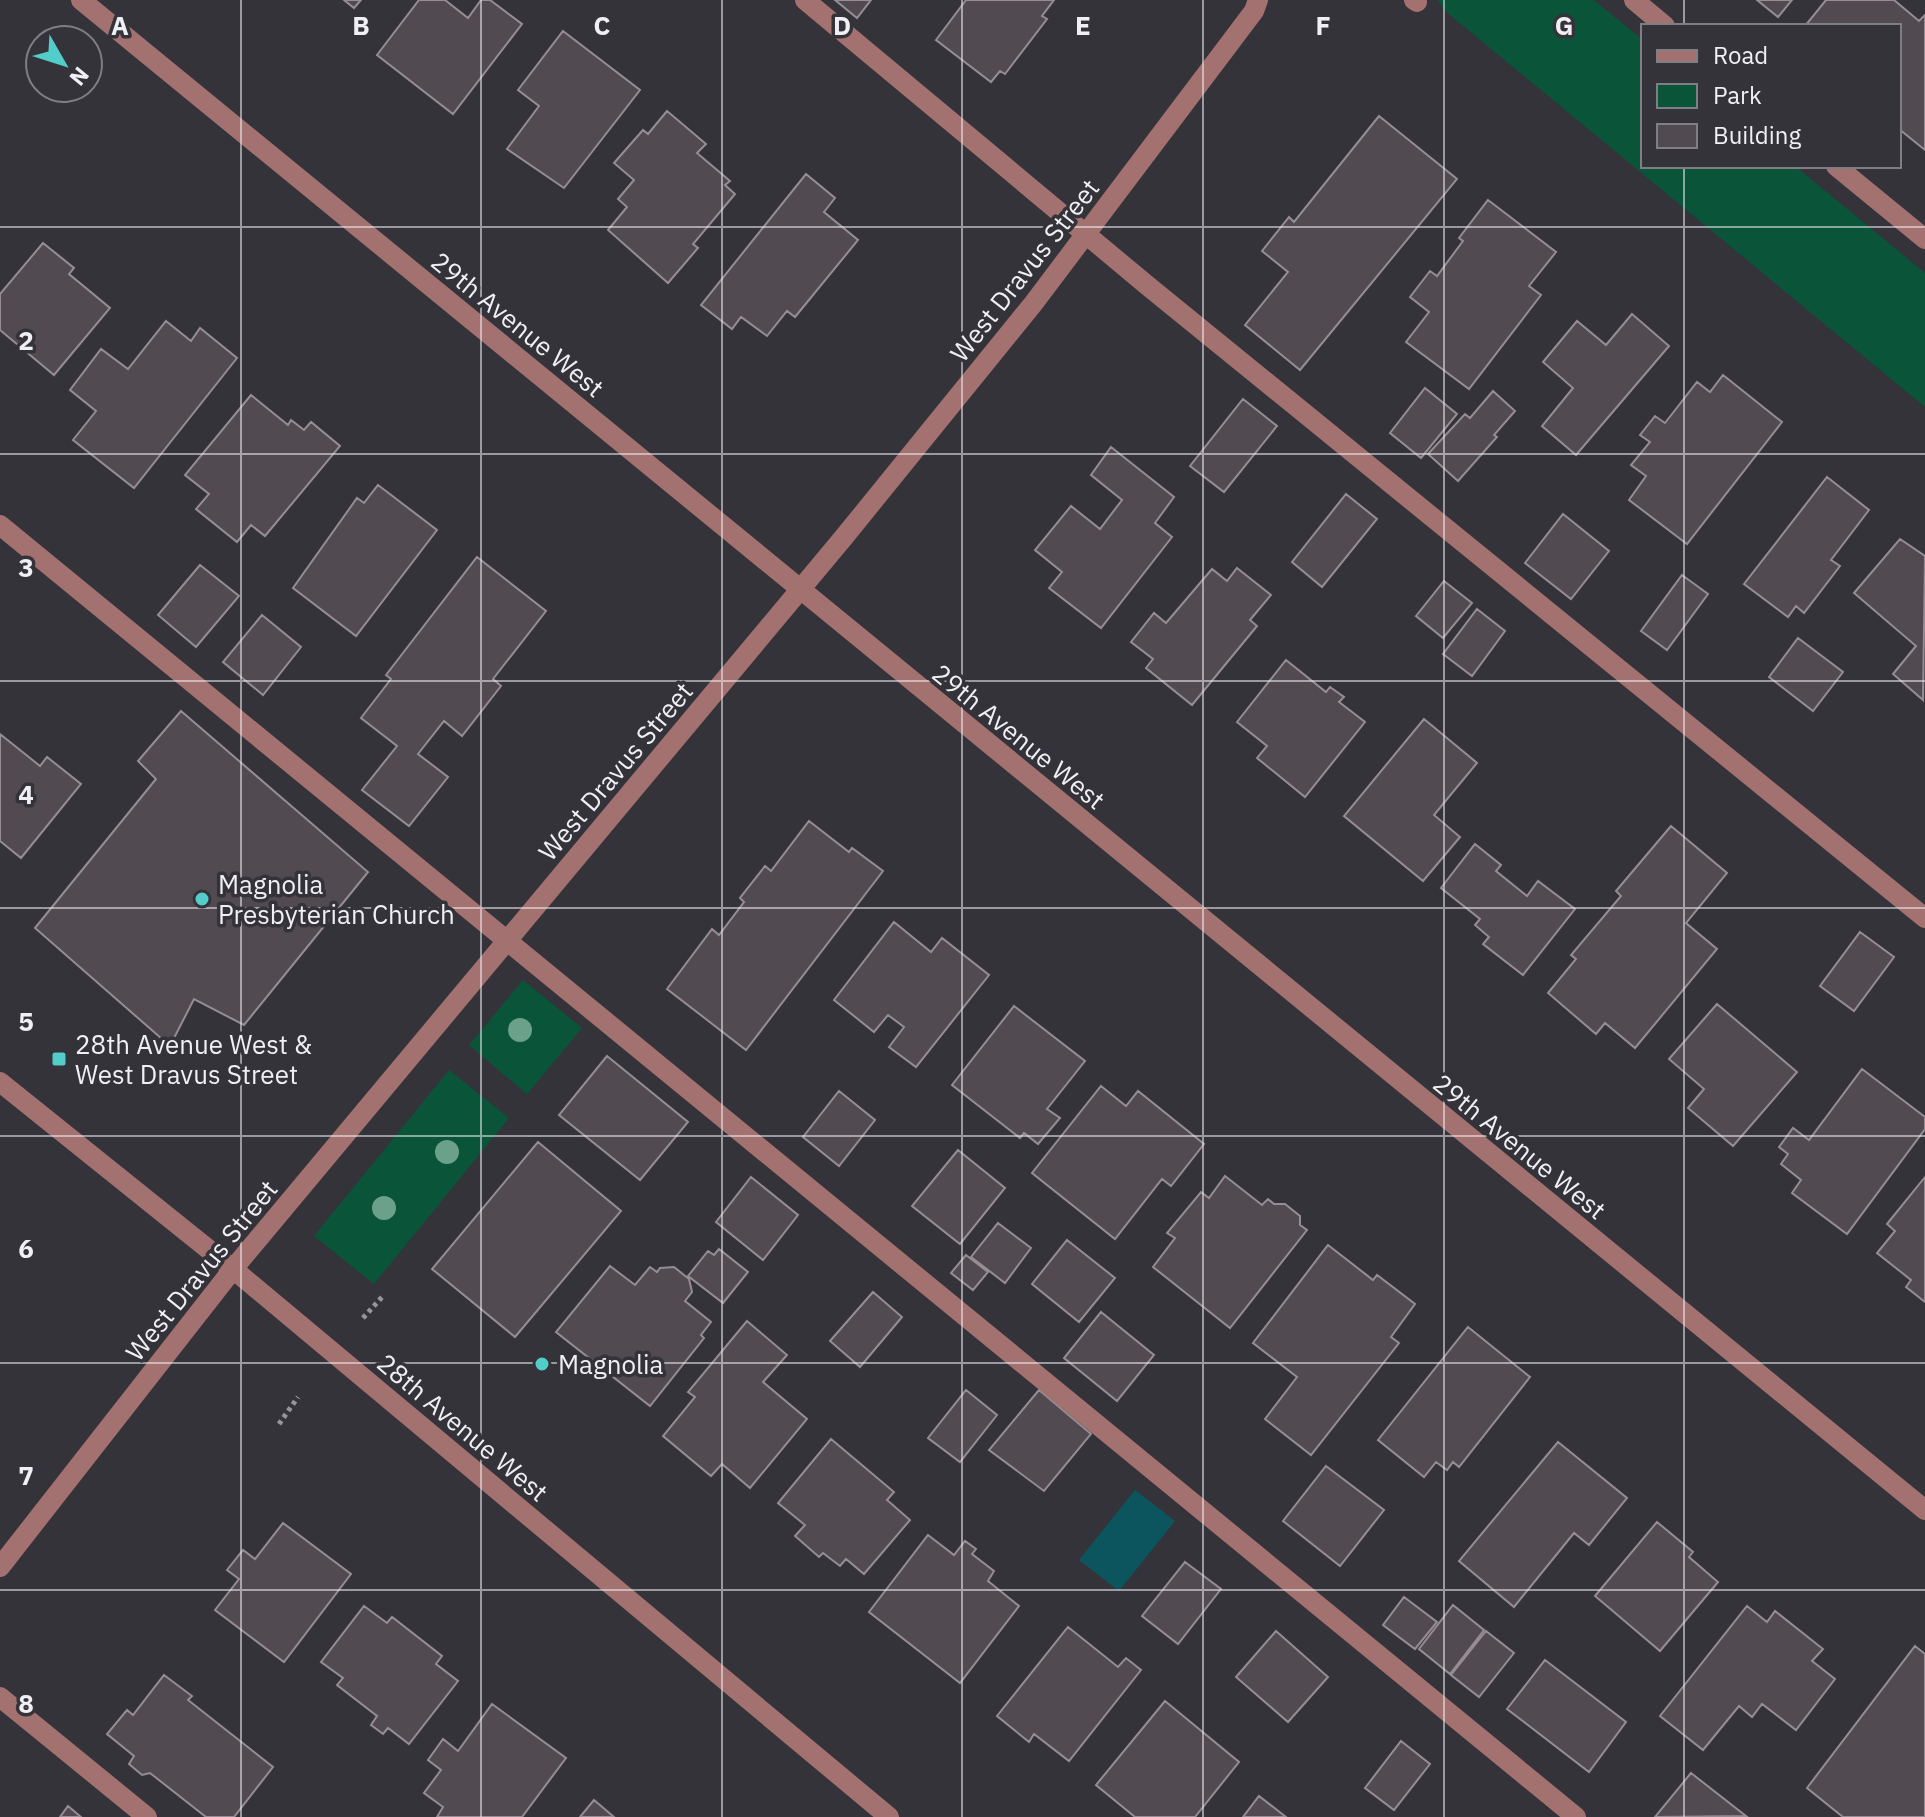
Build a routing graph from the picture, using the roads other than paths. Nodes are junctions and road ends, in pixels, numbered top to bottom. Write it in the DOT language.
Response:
graph roads {
  1 [pos="81,0"];
  2 [pos="805,0"];
  3 [pos="1258,0"];
  4 [pos="1634,0"];
  5 [pos="1663,24"];
  6 [pos="1838,168"];
  7 [pos="1086,234"];
  8 [pos="1925,239"];
  9 [pos="0,525"];
  10 [pos="801,589"];
  11 [pos="1925,918"];
  12 [pos="506,942"];
  13 [pos="0,1082"];
  14 [pos="233,1269"];
  15 [pos="1925,1510"];
  16 [pos="0,1567"];
  17 [pos="0,1697"];
  18 [pos="147,1817"];
  19 [pos="889,1817"];
  20 [pos="1576,1817"];
  1 -- 10 [label="street, 29th Avenue West"];
  2 -- 7 [label="street"];
  3 -- 7 [label="street, West Dravus Street"];
  4 -- 5 [label="street"];
  6 -- 8 [label="street"];
  7 -- 10 [label="street, West Dravus Street"];
  7 -- 11 [label="street"];
  9 -- 12 [label="street"];
  10 -- 12 [label="street, West Dravus Street"];
  10 -- 15 [label="street, 29th Avenue West"];
  12 -- 14 [label="street, West Dravus Street"];
  12 -- 20 [label="street"];
  13 -- 14 [label="street, 28th Avenue West"];
  14 -- 16 [label="street, West Dravus Street"];
  14 -- 19 [label="street, 28th Avenue West"];
  17 -- 18 [label="street"];
}
